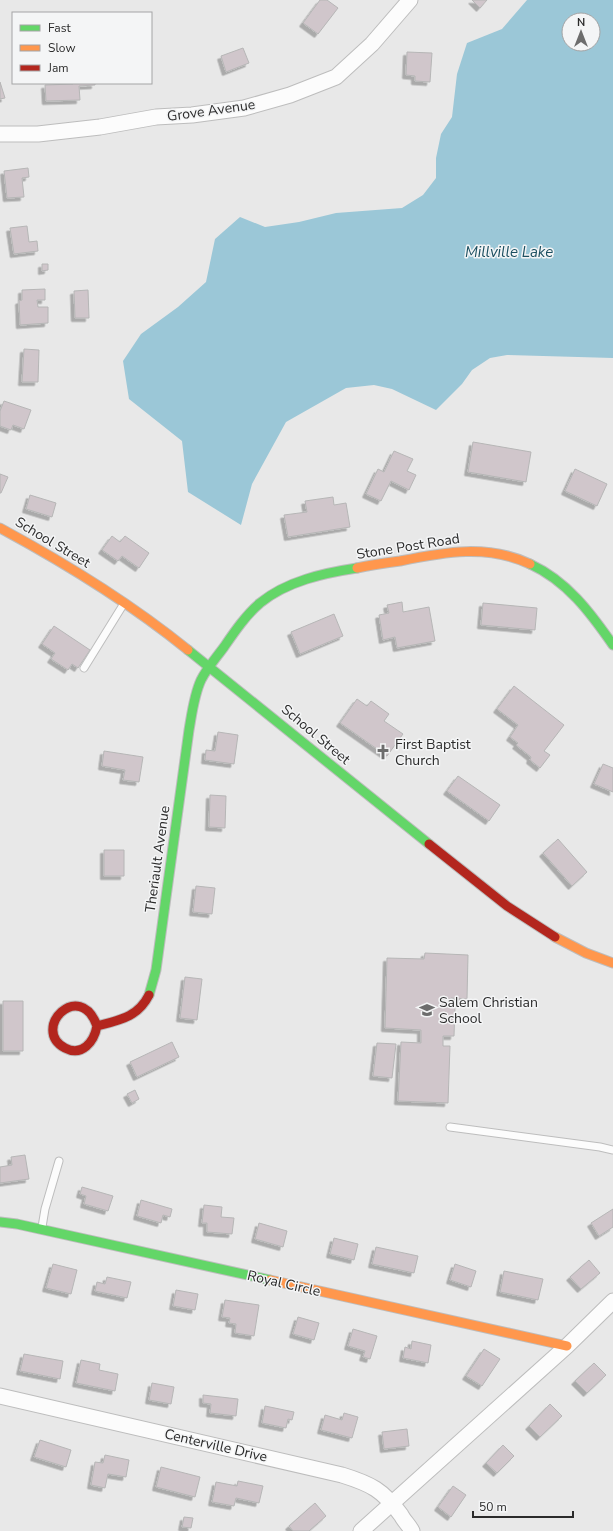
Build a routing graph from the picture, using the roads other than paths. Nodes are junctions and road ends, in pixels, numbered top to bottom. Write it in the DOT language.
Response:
graph roads {
  1 [pos="410,0"];
  2 [pos="0,134"];
  3 [pos="0,528"];
  4 [pos="124,603"];
  5 [pos="613,645"];
  6 [pos="210,667"];
  7 [pos="84,668"];
  8 [pos="613,963"];
  9 [pos="98,1026"];
  10 [pos="450,1127"];
  11 [pos="613,1150"];
  12 [pos="59,1161"];
  13 [pos="0,1222"];
  14 [pos="41,1229"];
  15 [pos="613,1301"];
  16 [pos="567,1346"];
  17 [pos="0,1396"];
  18 [pos="392,1503"];
  19 [pos="361,1531"];
  20 [pos="412,1531"];
  1 -- 2 [label="street, Grove Avenue"];
  3 -- 4 [label="street, School Street"];
  4 -- 6 [label="street, School Street"];
  4 -- 7 [label="lane"];
  5 -- 6 [label="street, Stone Post Road"];
  6 -- 8 [label="street, School Street"];
  6 -- 9 [label="street, Theriault Avenue"];
  9 -- 9 [label="street"];
  10 -- 11 [label="lane"];
  12 -- 14 [label="lane"];
  13 -- 14 [label="street, Royal Circle"];
  14 -- 16 [label="street, Royal Circle"];
  15 -- 16 [label="street"];
  16 -- 18 [label="street"];
  17 -- 18 [label="street, Centerville Drive"];
  18 -- 19 [label="street"];
  18 -- 20 [label="street, Centerville Drive"];
}
